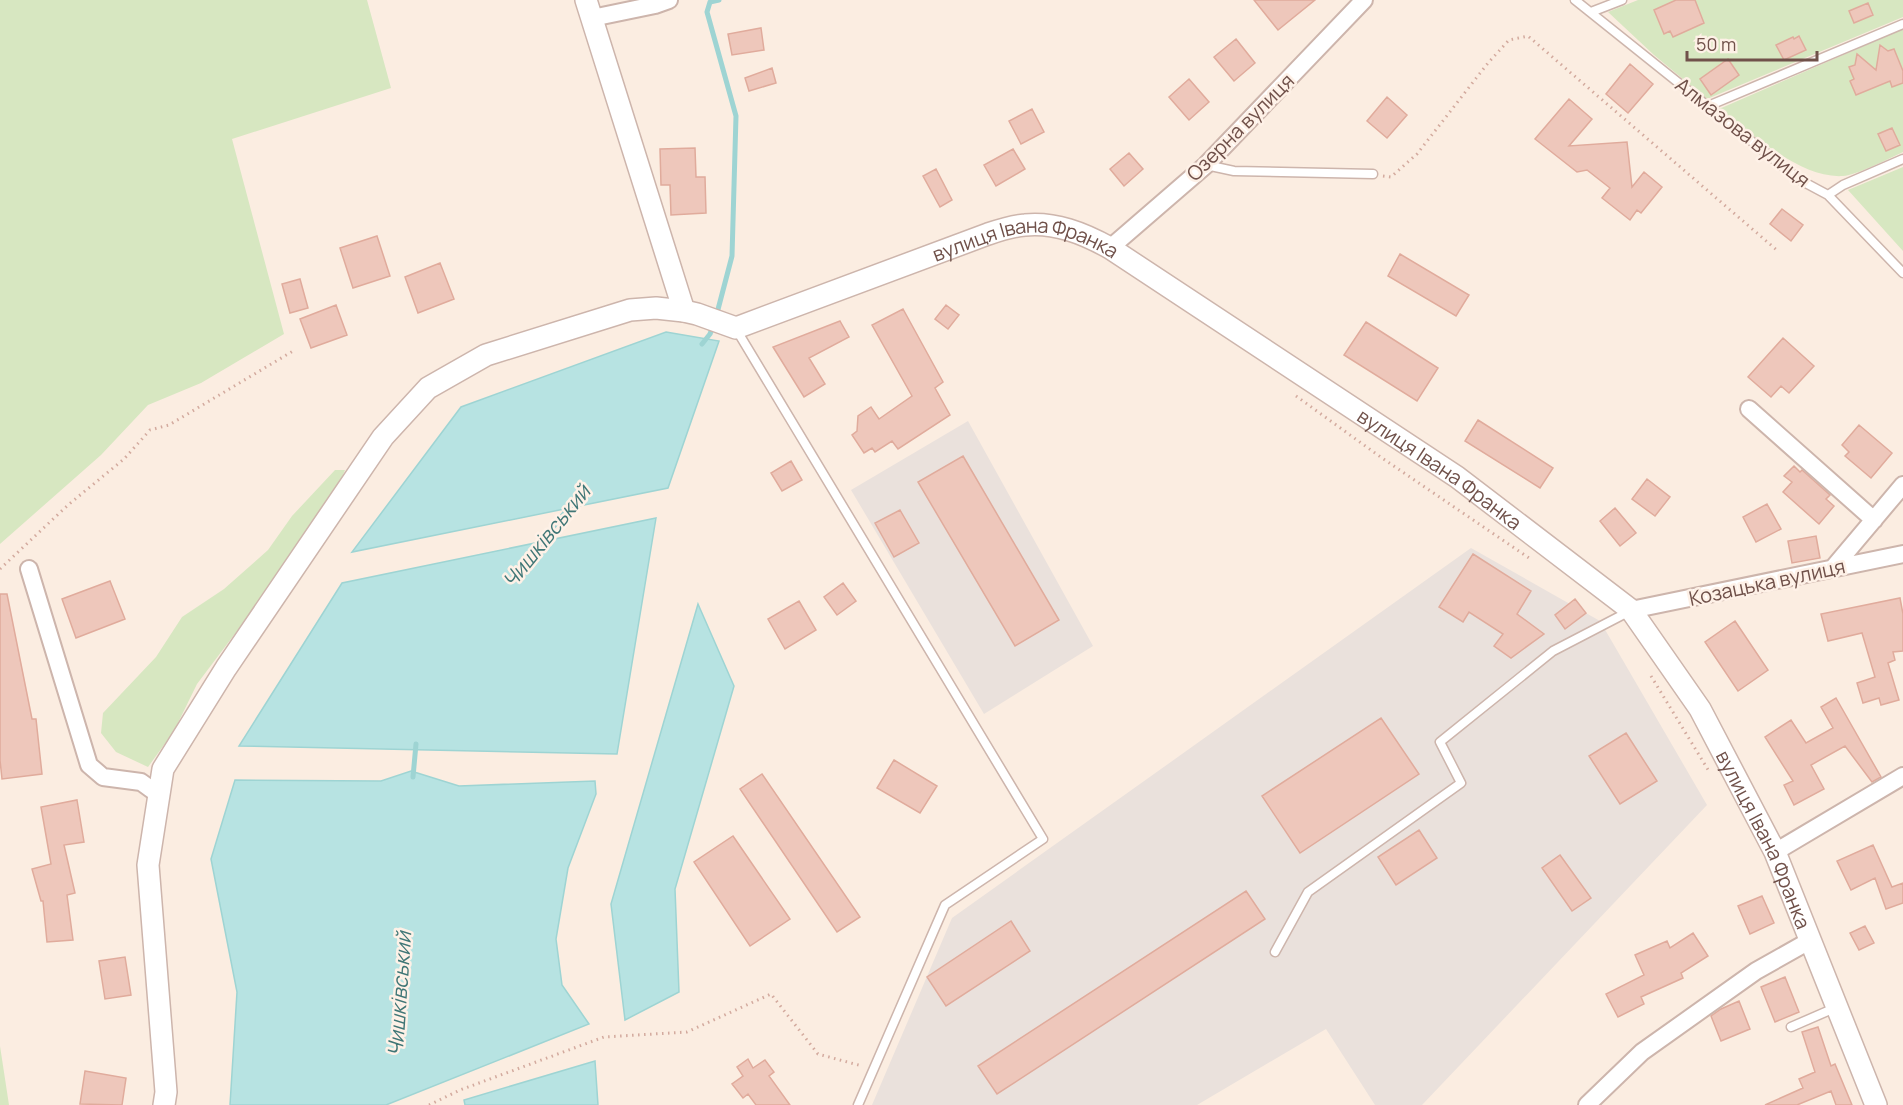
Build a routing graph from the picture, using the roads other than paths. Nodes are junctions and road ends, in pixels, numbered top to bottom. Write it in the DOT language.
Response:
graph roads {
  1 [pos="669,0"];
  2 [pos="1364,0"];
  3 [pos="1575,0"];
  4 [pos="1622,0"];
  5 [pos="589,9"];
  6 [pos="1591,12"];
  7 [pos="1903,24"];
  8 [pos="1708,106"];
  9 [pos="1903,159"];
  10 [pos="1206,165"];
  11 [pos="1373,174"];
  12 [pos="1828,195"];
  13 [pos="1110,248"];
  14 [pos="1903,273"];
  15 [pos="691,312"];
  16 [pos="729,326"];
  17 [pos="1749,409"];
  18 [pos="1903,485"];
  19 [pos="1874,520"];
  20 [pos="1903,554"];
  21 [pos="1833,568"];
  22 [pos="29,569"];
  23 [pos="1630,610"];
  24 [pos="1903,776"];
  25 [pos="159,795"];
  26 [pos="1775,852"];
  27 [pos="1811,940"];
  28 [pos="1275,952"];
  29 [pos="1837,1007"];
  30 [pos="1791,1027"];
  31 [pos="164,1105"];
  32 [pos="858,1105"];
  33 [pos="1587,1105"];
  34 [pos="1876,1105"];
  1 -- 5 [label="street"];
  2 -- 10 [label="street, Озерна вулиця"];
  3 -- 6 [label="lane, Алмазова вулиця"];
  4 -- 6 [label="lane"];
  5 -- 15 [label="street"];
  6 -- 8 [label="lane, Алмазова вулиця"];
  7 -- 8 [label="lane"];
  8 -- 12 [label="lane, Алмазова вулиця"];
  9 -- 12 [label="lane"];
  10 -- 11 [label="lane"];
  10 -- 13 [label="street, Озерна вулиця"];
  12 -- 14 [label="lane, Алмазова вулиця"];
  13 -- 16 [label="street, вулиця Івана Франка"];
  13 -- 23 [label="street, вулиця Івана Франка"];
  15 -- 16 [label="street"];
  15 -- 25 [label="street"];
  16 -- 32 [label="lane"];
  17 -- 19 [label="street"];
  18 -- 19 [label="street"];
  19 -- 21 [label="street"];
  20 -- 21 [label="street, Козацька вулиця"];
  21 -- 23 [label="street, Козацька вулиця"];
  22 -- 25 [label="street"];
  23 -- 26 [label="street, вулиця Івана Франка"];
  23 -- 28 [label="lane"];
  24 -- 26 [label="street"];
  25 -- 31 [label="street"];
  26 -- 27 [label="street, вулиця Івана Франка"];
  27 -- 29 [label="street, вулиця Івана Франка"];
  27 -- 33 [label="street"];
  29 -- 30 [label="lane"];
  29 -- 34 [label="street, вулиця Івана Франка"];
}
